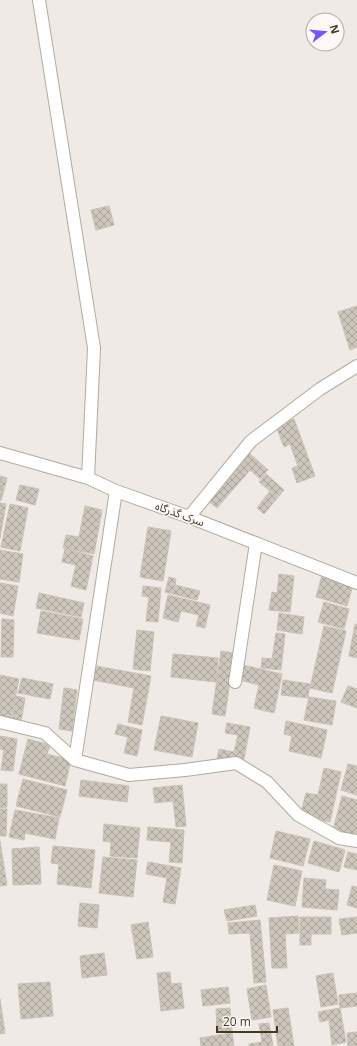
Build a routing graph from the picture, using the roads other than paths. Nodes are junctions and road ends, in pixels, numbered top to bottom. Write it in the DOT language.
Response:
graph roads {
  1 [pos="39,0"];
  2 [pos="357,366"];
  3 [pos="0,453"];
  4 [pos="88,478"];
  5 [pos="116,491"];
  6 [pos="190,517"];
  7 [pos="256,543"];
  8 [pos="357,583"];
  9 [pos="235,682"];
  10 [pos="0,722"];
  11 [pos="75,760"];
  12 [pos="357,841"];
  1 -- 4 [label="street"];
  2 -- 6 [label="street"];
  3 -- 4 [label="street, سرک گذرگاه"];
  4 -- 5 [label="street, سرک گذرگاه"];
  5 -- 6 [label="street, سرک گذرگاه"];
  5 -- 11 [label="street"];
  6 -- 7 [label="street, سرک گذرگاه"];
  7 -- 8 [label="street, سرک گذرگاه"];
  7 -- 9 [label="street"];
  10 -- 11 [label="street"];
  11 -- 12 [label="street"];
}
